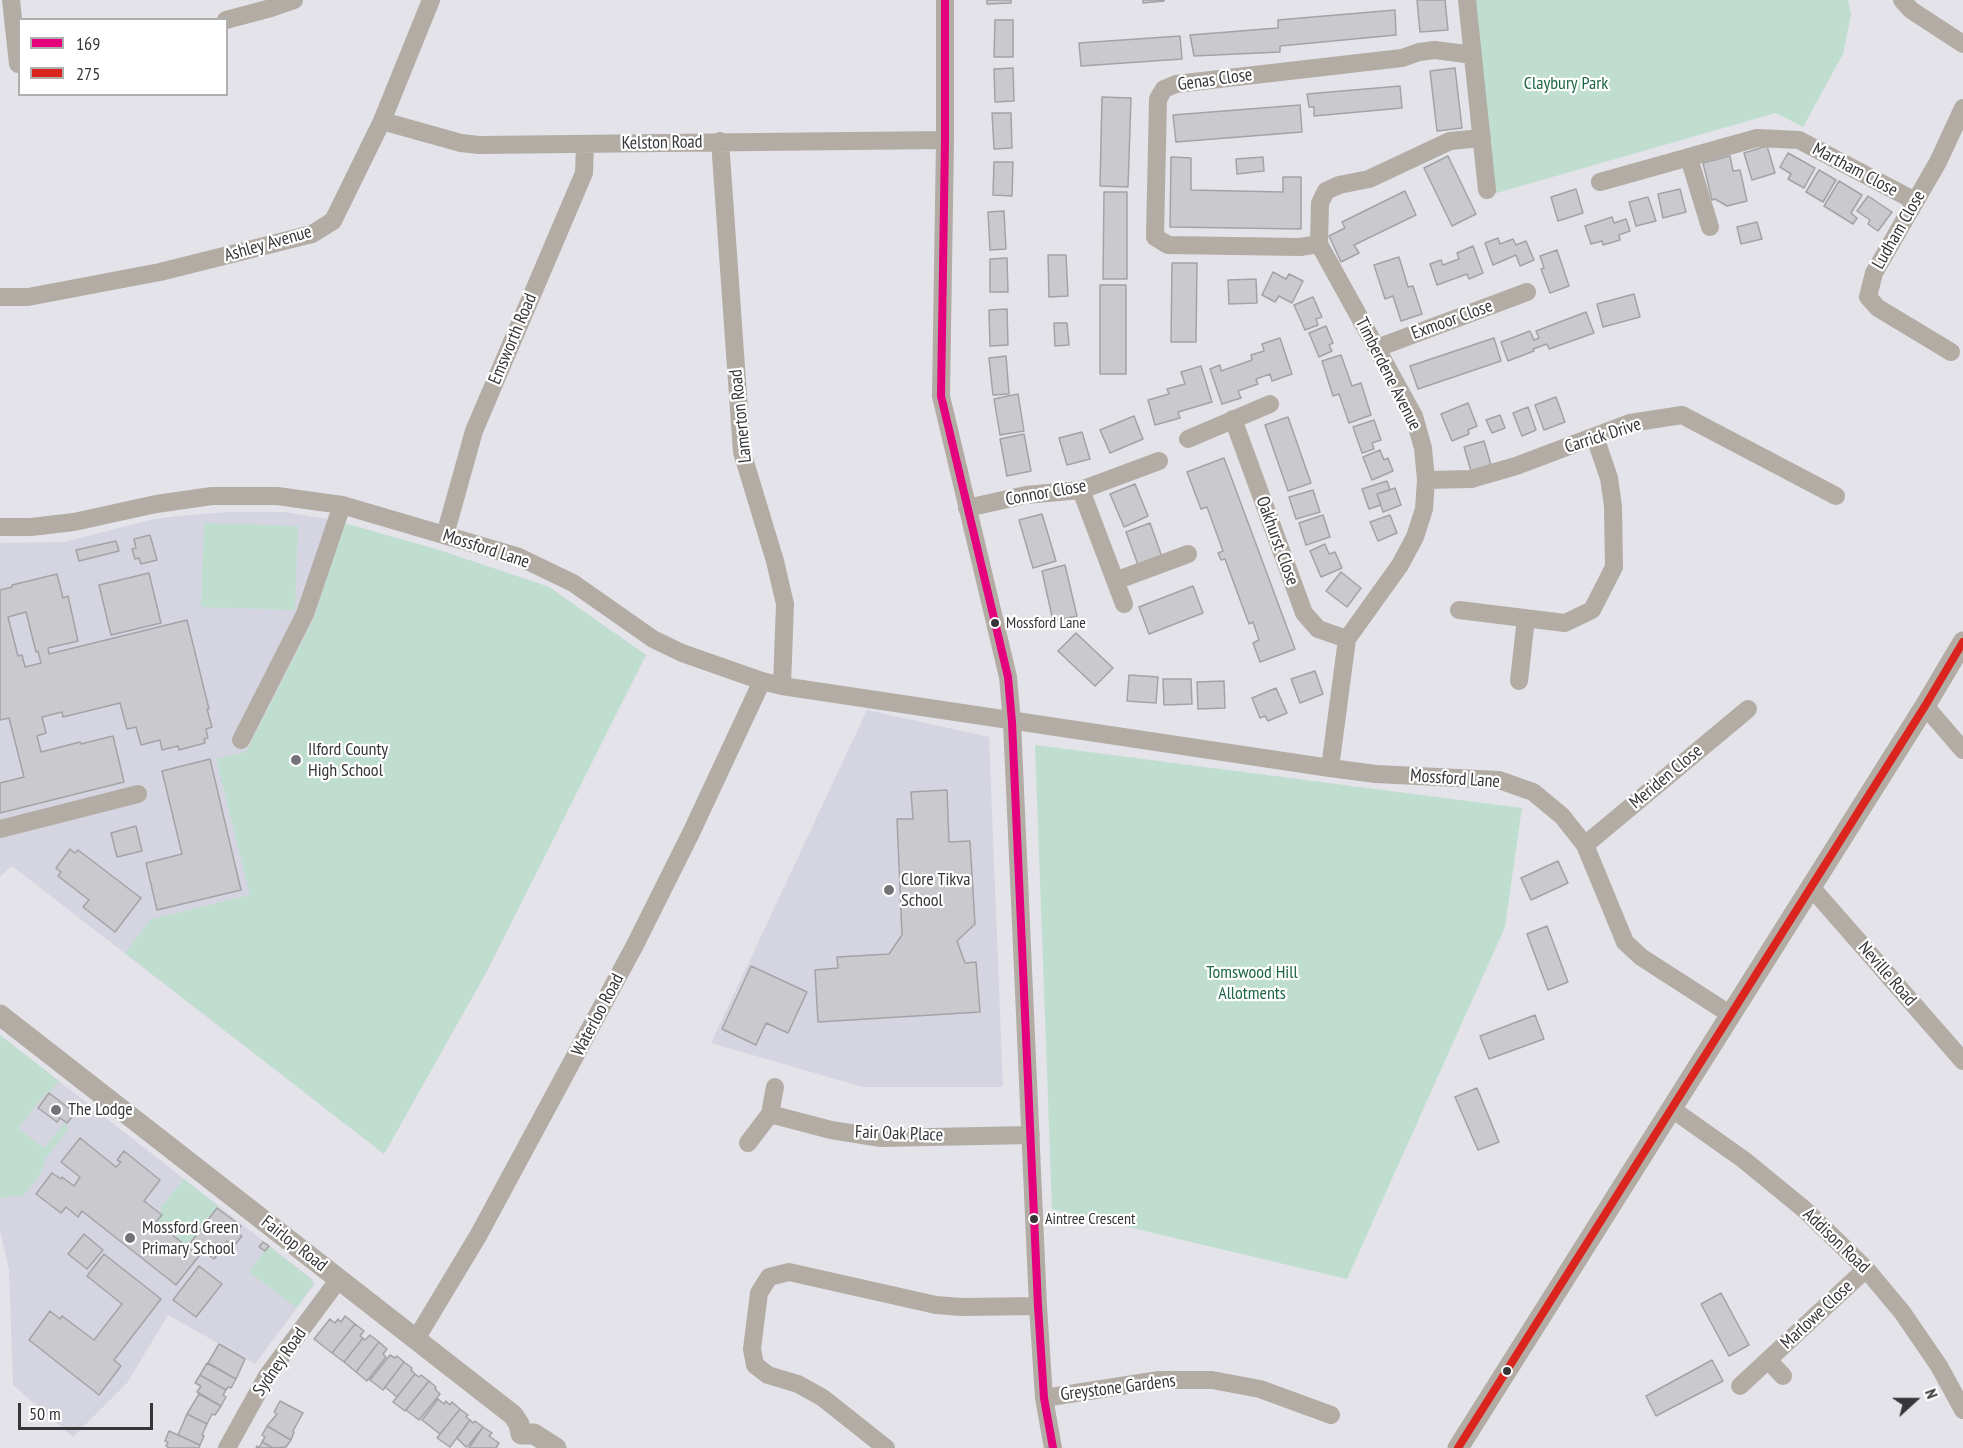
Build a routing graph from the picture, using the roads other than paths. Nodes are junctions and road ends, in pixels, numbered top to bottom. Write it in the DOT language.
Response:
graph roads {
  1 [pos="11,0"];
  2 [pos="294,0"];
  3 [pos="430,0"];
  4 [pos="945,0"];
  5 [pos="1467,0"];
  6 [pos="1902,0"];
  7 [pos="270,4"];
  8 [pos="228,19"];
  9 [pos="1963,44"];
  10 [pos="1473,55"];
  11 [pos="12,64"];
  12 [pos="1963,108"];
  13 [pos="382,121"];
  14 [pos="1482,138"];
  15 [pos="945,140"];
  16 [pos="720,141"];
  17 [pos="585,145"];
  18 [pos="1689,158"];
  19 [pos="1600,182"];
  20 [pos="1487,190"];
  21 [pos="1915,201"];
  22 [pos="1710,227"];
  23 [pos="1319,244"];
  24 [pos="1527,292"];
  25 [pos="0,297"];
  26 [pos="1377,348"];
  27 [pos="1951,352"];
  28 [pos="1270,404"];
  29 [pos="1233,419"];
  30 [pos="1596,437"];
  31 [pos="1188,439"];
  32 [pos="1159,461"];
  33 [pos="1426,480"];
  34 [pos="1081,490"];
  35 [pos="1836,496"];
  36 [pos="342,505"];
  37 [pos="967,508"];
  38 [pos="0,527"];
  39 [pos="445,535"];
  40 [pos="1188,554"];
  41 [pos="1115,581"];
  42 [pos="1124,604"];
  43 [pos="1459,610"];
  44 [pos="1526,618"];
  45 [pos="1347,639"];
  46 [pos="1963,642"];
  47 [pos="762,681"];
  48 [pos="1519,681"];
  49 [pos="782,686"];
  50 [pos="1925,706"];
  51 [pos="1748,709"];
  52 [pos="1012,722"];
  53 [pos="241,740"];
  54 [pos="1963,750"];
  55 [pos="1330,768"];
  56 [pos="138,794"];
  57 [pos="0,829"];
  58 [pos="1585,845"];
  59 [pos="1811,887"];
  60 [pos="1731,1014"];
  61 [pos="0,1015"];
  62 [pos="1963,1061"];
  63 [pos="775,1087"];
  64 [pos="1672,1109"];
  65 [pos="770,1114"];
  66 [pos="1031,1135"];
  67 [pos="748,1143"];
  68 [pos="1866,1269"];
  69 [pos="339,1279"];
  70 [pos="1038,1306"];
  71 [pos="416,1339"];
  72 [pos="1768,1360"];
  73 [pos="1783,1376"];
  74 [pos="1740,1386"];
  75 [pos="1044,1398"];
  76 [pos="1963,1410"];
  77 [pos="1331,1415"];
  78 [pos="517,1441"];
  79 [pos="227,1448"];
  80 [pos="556,1448"];
  81 [pos="886,1448"];
  82 [pos="1053,1448"];
  83 [pos="1458,1448"];
  1 -- 11 [label="street"];
  2 -- 7 [label="street"];
  3 -- 13 [label="street, Ashley Avenue"];
  4 -- 15 [label="street"];
  5 -- 10 [label="street"];
  6 -- 9 [label="street"];
  7 -- 8 [label="street"];
  10 -- 14 [label="street"];
  10 -- 23 [label="street, Genas Close"];
  12 -- 21 [label="street, Ludham Close"];
  13 -- 17 [label="street, Kelston Road"];
  13 -- 25 [label="street, Ashley Avenue"];
  14 -- 20 [label="street"];
  14 -- 23 [label="street"];
  15 -- 16 [label="street, Kelston Road"];
  15 -- 37 [label="street"];
  16 -- 17 [label="street, Kelston Road"];
  16 -- 49 [label="street, Lamerton Road"];
  17 -- 39 [label="street, Emsworth Road"];
  18 -- 19 [label="street, Martham Close"];
  18 -- 21 [label="street, Martham Close"];
  18 -- 22 [label="street"];
  21 -- 27 [label="street, Ludham Close"];
  23 -- 26 [label="street, Timberdene Avenue"];
  24 -- 26 [label="street, Exmoor Close"];
  26 -- 33 [label="street, Timberdene Avenue"];
  28 -- 29 [label="street"];
  29 -- 31 [label="street"];
  29 -- 45 [label="street, Oakhurst Close"];
  30 -- 33 [label="street, Carrick Drive"];
  30 -- 35 [label="street, Carrick Drive"];
  30 -- 44 [label="street"];
  32 -- 34 [label="street, Connor Close"];
  33 -- 45 [label="street, Timberdene Avenue"];
  34 -- 37 [label="street, Connor Close"];
  34 -- 41 [label="street"];
  36 -- 38 [label="street, Mossford Lane"];
  36 -- 39 [label="street, Mossford Lane"];
  36 -- 53 [label="street"];
  37 -- 52 [label="street"];
  39 -- 47 [label="street, Mossford Lane"];
  40 -- 41 [label="street"];
  41 -- 42 [label="street"];
  43 -- 44 [label="street"];
  44 -- 48 [label="street"];
  45 -- 55 [label="street, Timberdene Avenue"];
  46 -- 50 [label="street"];
  47 -- 49 [label="street, Mossford Lane"];
  47 -- 71 [label="street, Waterloo Road"];
  49 -- 52 [label="street, Mossford Lane"];
  50 -- 54 [label="street"];
  50 -- 59 [label="street"];
  51 -- 58 [label="street, Meriden Close"];
  52 -- 55 [label="street, Mossford Lane"];
  52 -- 66 [label="street"];
  55 -- 58 [label="street, Mossford Lane"];
  56 -- 57 [label="street"];
  58 -- 60 [label="street, Mossford Lane"];
  59 -- 60 [label="street"];
  59 -- 62 [label="street, Neville Road"];
  60 -- 64 [label="street"];
  61 -- 69 [label="street, Fairlop Road"];
  63 -- 65 [label="street"];
  64 -- 68 [label="street, Addison Road"];
  64 -- 83 [label="street"];
  65 -- 66 [label="street, Fair Oak Place"];
  65 -- 67 [label="street"];
  66 -- 70 [label="street"];
  68 -- 72 [label="street, Marlowe Close"];
  68 -- 76 [label="street, Addison Road"];
  69 -- 71 [label="street, Fairlop Road"];
  69 -- 79 [label="street, Sydney Road"];
  70 -- 75 [label="street"];
  70 -- 81 [label="street"];
  71 -- 78 [label="street, Fairlop Road"];
  72 -- 73 [label="street, Marlowe Close"];
  72 -- 74 [label="street, Marlowe Close"];
  75 -- 77 [label="street, Greystone Gardens"];
  75 -- 82 [label="street"];
  78 -- 80 [label="street, Fairlop Road"];
}
